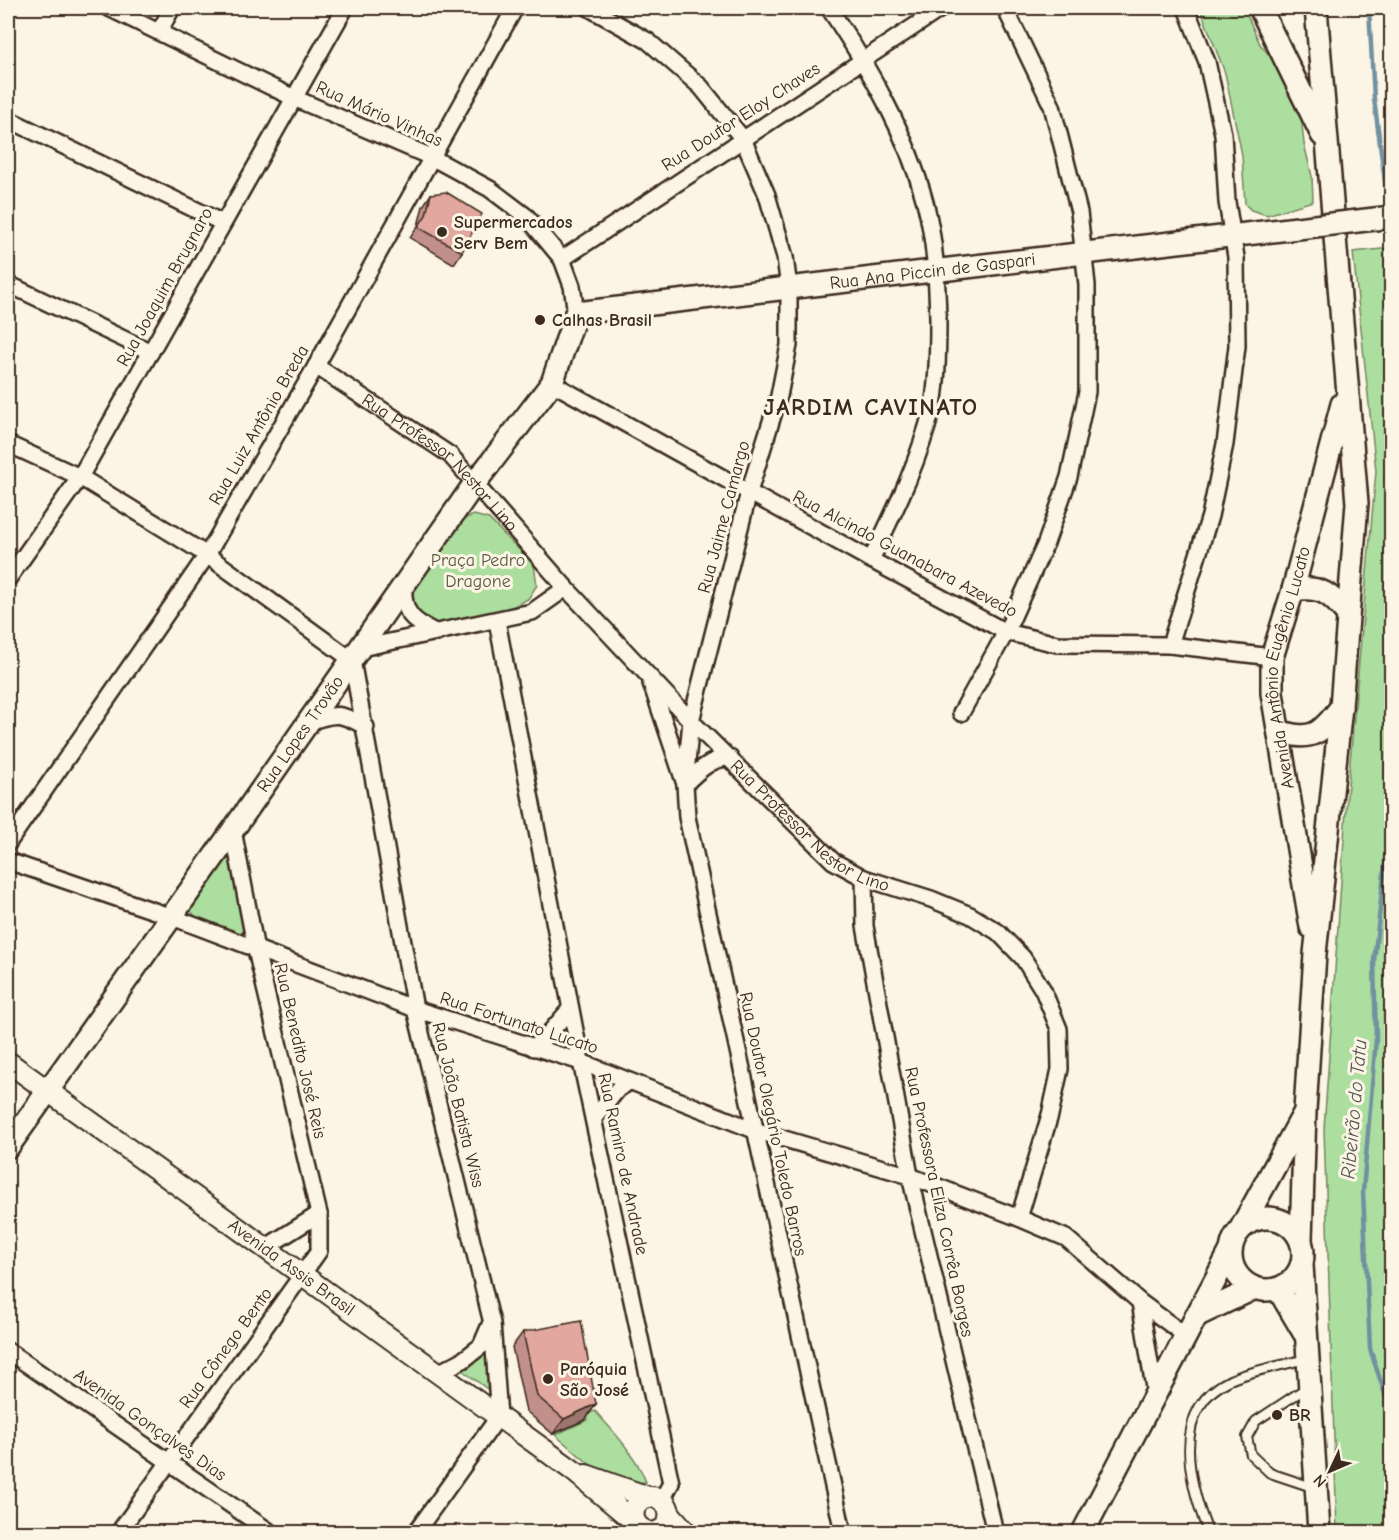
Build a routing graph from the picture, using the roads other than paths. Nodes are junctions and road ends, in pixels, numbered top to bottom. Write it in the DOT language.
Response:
graph roads {
  1 [pos="109,8"];
  2 [pos="172,8"];
  3 [pos="345,8"];
  4 [pos="515,8"];
  5 [pos="590,8"];
  6 [pos="829,8"];
  7 [pos="942,8"];
  8 [pos="1005,8"];
  9 [pos="1186,8"];
  10 [pos="1260,8"];
  11 [pos="1316,8"];
  12 [pos="159,32"];
  13 [pos="864,59"];
  14 [pos="294,98"];
  15 [pos="8,119"];
  16 [pos="743,139"];
  17 [pos="1329,150"];
  18 [pos="431,157"];
  19 [pos="1392,217"];
  20 [pos="223,223"];
  21 [pos="1232,235"];
  22 [pos="1084,254"];
  23 [pos="562,259"];
  24 [pos="937,271"];
  25 [pos="8,284"];
  26 [pos="789,288"];
  27 [pos="576,313"];
  28 [pos="151,352"];
  29 [pos="316,366"];
  30 [pos="552,382"];
  31 [pos="1347,386"];
  32 [pos="8,444"];
  33 [pos="80,477"];
  34 [pos="475,483"];
  35 [pos="749,492"];
  36 [pos="207,555"];
  37 [pos="871,560"];
  38 [pos="8,579"];
  39 [pos="404,586"];
  40 [pos="566,588"];
  41 [pos="1293,590"];
  42 [pos="1348,615"];
  43 [pos="497,621"];
  44 [pos="1006,632"];
  45 [pos="436,633"];
  46 [pos="1170,645"];
  47 [pos="357,654"];
  48 [pos="1272,657"];
  49 [pos="649,677"];
  50 [pos="1341,706"];
  51 [pos="961,713"];
  52 [pos="691,721"];
  53 [pos="309,722"];
  54 [pos="366,727"];
  55 [pos="1279,731"];
  56 [pos="730,758"];
  57 [pos="685,784"];
  58 [pos="233,830"];
  59 [pos="8,843"];
  60 [pos="8,861"];
  61 [pos="864,878"];
  62 [pos="172,917"];
  63 [pos="256,950"];
  64 [pos="1315,954"];
  65 [pos="570,1008"];
  66 [pos="415,1010"];
  67 [pos="534,1048"];
  68 [pos="8,1062"];
  69 [pos="581,1062"];
  70 [pos="629,1082"];
  71 [pos="48,1091"];
  72 [pos="1305,1111"];
  73 [pos="594,1118"];
  74 [pos="754,1130"];
  75 [pos="8,1147"];
  76 [pos="910,1176"];
  77 [pos="318,1214"];
  78 [pos="1019,1218"];
  79 [pos="1241,1228"];
  80 [pos="1301,1240"];
  81 [pos="265,1248"];
  82 [pos="1231,1250"];
  83 [pos="1302,1265"];
  84 [pos="303,1275"];
  85 [pos="1255,1288"];
  86 [pos="1278,1289"];
  87 [pos="1140,1302"];
  88 [pos="1196,1316"];
  89 [pos="492,1323"];
  90 [pos="1185,1335"];
  91 [pos="1306,1336"];
  92 [pos="8,1350"];
  93 [pos="1308,1359"];
  94 [pos="438,1373"];
  95 [pos="1310,1386"];
  96 [pos="1155,1394"];
  97 [pos="499,1416"];
  98 [pos="168,1461"];
  99 [pos="575,1472"];
  100 [pos="1317,1488"];
  101 [pos="660,1504"];
  102 [pos="641,1527"];
  103 [pos="119,1533"];
  104 [pos="270,1533"];
  105 [pos="416,1533"];
  106 [pos="656,1533"];
  107 [pos="686,1533"];
  108 [pos="843,1533"];
  109 [pos="995,1533"];
  110 [pos="1083,1533"];
  111 [pos="1208,1533"];
  112 [pos="1319,1533"];
  1 -- 12 [label="street, Rua Mário Vinhas"];
  2 -- 12 [label="street"];
  3 -- 14 [label="street, Rua Joaquim Brugnaro"];
  4 -- 18 [label="street, Rua Luiz Antônio Breda"];
  5 -- 16 [label="street, Rua Jaime Camargo"];
  6 -- 13 [label="street"];
  7 -- 13 [label="street, Rua Doutor Eloy Chaves"];
  8 -- 22 [label="street"];
  9 -- 21 [label="street"];
  10 -- 17 [label="main road, Avenida Antônio Eugênio Lucato"];
  11 -- 17 [label="main road, Avenida Antônio Eugênio Lucato"];
  12 -- 14 [label="street, Rua Mário Vinhas"];
  13 -- 16 [label="street, Rua Doutor Eloy Chaves"];
  13 -- 24 [label="street"];
  14 -- 18 [label="street, Rua Mário Vinhas"];
  14 -- 20 [label="street, Rua Joaquim Brugnaro"];
  15 -- 20 [label="street"];
  16 -- 23 [label="street, Rua Doutor Eloy Chaves"];
  16 -- 26 [label="street, Rua Jaime Camargo"];
  17 -- 31 [label="main road, Avenida Antônio Eugênio Lucato"];
  18 -- 23 [label="street, Rua Mário Vinhas"];
  18 -- 29 [label="street, Rua Luiz Antônio Breda"];
  19 -- 21 [label="main road, Rua Ana Piccin de Gaspari, bridge"];
  20 -- 28 [label="street, Rua Joaquim Brugnaro"];
  21 -- 22 [label="main road, Rua Ana Piccin de Gaspari"];
  21 -- 46 [label="street"];
  22 -- 24 [label="main road, Rua Ana Piccin de Gaspari"];
  22 -- 44 [label="street"];
  23 -- 27 [label="street, Rua Mário Vinhas"];
  24 -- 26 [label="main road, Rua Ana Piccin de Gaspari"];
  24 -- 37 [label="street"];
  25 -- 28 [label="street"];
  26 -- 27 [label="main road, Rua Ana Piccin de Gaspari"];
  26 -- 35 [label="street, Rua Jaime Camargo"];
  27 -- 30 [label="main road, Rua Lopes Trovão"];
  28 -- 33 [label="street, Rua Joaquim Brugnaro"];
  29 -- 34 [label="street, Rua Professor Nestor Lino"];
  29 -- 36 [label="street, Rua Luiz Antônio Breda"];
  30 -- 34 [label="main road, Rua Lopes Trovão"];
  30 -- 35 [label="street, Rua Alcindo Guanabara Azevedo"];
  31 -- 41 [label="main road, Avenida Antônio Eugênio Lucato"];
  31 -- 42 [label="main road, Avenida Antônio Eugênio Lucato"];
  32 -- 33 [label="street"];
  33 -- 36 [label="street"];
  33 -- 38 [label="street, Rua Joaquim Brugnaro"];
  34 -- 39 [label="main road, Rua Lopes Trovão"];
  34 -- 40 [label="street, Rua Professor Nestor Lino"];
  35 -- 37 [label="street, Rua Alcindo Guanabara Azevedo"];
  35 -- 52 [label="street, Rua Jaime Camargo"];
  36 -- 47 [label="street"];
  36 -- 59 [label="street, Rua Luiz Antônio Breda"];
  37 -- 44 [label="street, Rua Alcindo Guanabara Azevedo"];
  39 -- 45 [label="street"];
  39 -- 47 [label="main road, Rua Lopes Trovão"];
  40 -- 43 [label="street"];
  40 -- 49 [label="street, Rua Professor Nestor Lino"];
  41 -- 42 [label="main road"];
  41 -- 48 [label="main road, Avenida Antônio Eugênio Lucato"];
  42 -- 50 [label="main road, Avenida Antônio Eugênio Lucato"];
  43 -- 45 [label="street"];
  43 -- 65 [label="street, Rua Ramiro de Andrade"];
  44 -- 46 [label="street, Rua Alcindo Guanabara Azevedo"];
  44 -- 51 [label="street"];
  45 -- 47 [label="street"];
  46 -- 48 [label="street, Rua Alcindo Guanabara Azevedo"];
  47 -- 53 [label="main road, Rua Lopes Trovão"];
  47 -- 54 [label="street, Rua João Batista Wiss"];
  48 -- 55 [label="main road, Avenida Antônio Eugênio Lucato"];
  49 -- 52 [label="street, Rua Professor Nestor Lino"];
  49 -- 57 [label="street"];
  50 -- 55 [label="main road"];
  50 -- 64 [label="main road, Avenida Antônio Eugênio Lucato"];
  52 -- 56 [label="street, Rua Professor Nestor Lino"];
  52 -- 57 [label="street, Rua Doutor Olegário Toledo Barros"];
  53 -- 54 [label="street"];
  53 -- 58 [label="main road, Rua Lopes Trovão"];
  54 -- 66 [label="street, Rua João Batista Wiss"];
  55 -- 64 [label="main road, Avenida Antônio Eugênio Lucato"];
  56 -- 57 [label="street"];
  56 -- 61 [label="street, Rua Professor Nestor Lino"];
  57 -- 74 [label="street, Rua Doutor Olegário Toledo Barros"];
  58 -- 62 [label="main road, Rua Lopes Trovão"];
  58 -- 63 [label="street, Rua Benedito José Reis"];
  60 -- 62 [label="street, Rua Fortunato Lucato"];
  61 -- 76 [label="street, Rua Professora Eliza Corrêa Borges"];
  61 -- 78 [label="street, Rua Professor Nestor Lino"];
  62 -- 63 [label="street, Rua Fortunato Lucato"];
  62 -- 71 [label="main road, Rua Lopes Trovão"];
  63 -- 66 [label="street, Rua Fortunato Lucato"];
  63 -- 77 [label="street, Rua Benedito José Reis"];
  64 -- 72 [label="main road, Avenida Antônio Eugênio Lucato"];
  65 -- 67 [label="street"];
  65 -- 69 [label="street, Rua Ramiro de Andrade"];
  66 -- 67 [label="street, Rua Fortunato Lucato"];
  66 -- 89 [label="street, Rua João Batista Wiss"];
  67 -- 69 [label="street, Rua Fortunato Lucato"];
  68 -- 71 [label="street, Avenida Assis Brasil"];
  69 -- 70 [label="street, Rua Fortunato Lucato"];
  69 -- 73 [label="street, Rua Ramiro de Andrade"];
  70 -- 73 [label="street"];
  70 -- 74 [label="street, Rua Fortunato Lucato"];
  71 -- 75 [label="main road, Rua Lopes Trovão"];
  71 -- 81 [label="street, Avenida Assis Brasil"];
  72 -- 79 [label="main road, Avenida Antônio Eugênio Lucato"];
  72 -- 80 [label="main road, Avenida Antônio Eugênio Lucato"];
  73 -- 101 [label="street, Rua Ramiro de Andrade"];
  74 -- 76 [label="street, Rua Fortunato Lucato"];
  74 -- 108 [label="street, Rua Doutor Olegário Toledo Barros"];
  76 -- 78 [label="street, Rua Fortunato Lucato"];
  76 -- 109 [label="street, Rua Professora Eliza Corrêa Borges"];
  77 -- 81 [label="street"];
  77 -- 84 [label="street, Rua Benedito José Reis"];
  78 -- 87 [label="street"];
  79 -- 80 [label="main road"];
  79 -- 82 [label="main road"];
  80 -- 83 [label="main road"];
  81 -- 84 [label="street, Avenida Assis Brasil"];
  82 -- 85 [label="main road"];
  82 -- 88 [label="main road"];
  83 -- 86 [label="main road"];
  83 -- 91 [label="main road"];
  84 -- 94 [label="street, Avenida Assis Brasil"];
  84 -- 98 [label="street, Rua Cônego Bento"];
  85 -- 86 [label="main road"];
  85 -- 88 [label="main road"];
  86 -- 91 [label="main road"];
  87 -- 90 [label="street"];
  87 -- 96 [label="street"];
  88 -- 90 [label="main road"];
  89 -- 94 [label="street"];
  89 -- 97 [label="street, Rua João Batista Wiss"];
  90 -- 96 [label="main road"];
  91 -- 93 [label="main road"];
  92 -- 98 [label="street, Avenida Gonçalves Dias"];
  93 -- 95 [label="main road"];
  93 -- 111 [label="lane"];
  94 -- 97 [label="street, Avenida Assis Brasil"];
  95 -- 100 [label="main road"];
  95 -- 100 [label="lane"];
  96 -- 110 [label="main road"];
  97 -- 99 [label="street, Avenida Assis Brasil"];
  97 -- 105 [label="street"];
  98 -- 103 [label="street, Rua Cônego Bento"];
  98 -- 104 [label="street, Avenida Gonçalves Dias"];
  99 -- 101 [label="street, Avenida Assis Brasil"];
  99 -- 102 [label="street, Avenida Assis Brasil"];
  100 -- 112 [label="main road"];
  101 -- 102 [label="street"];
  101 -- 106 [label="street"];
  101 -- 107 [label="street"];
}
